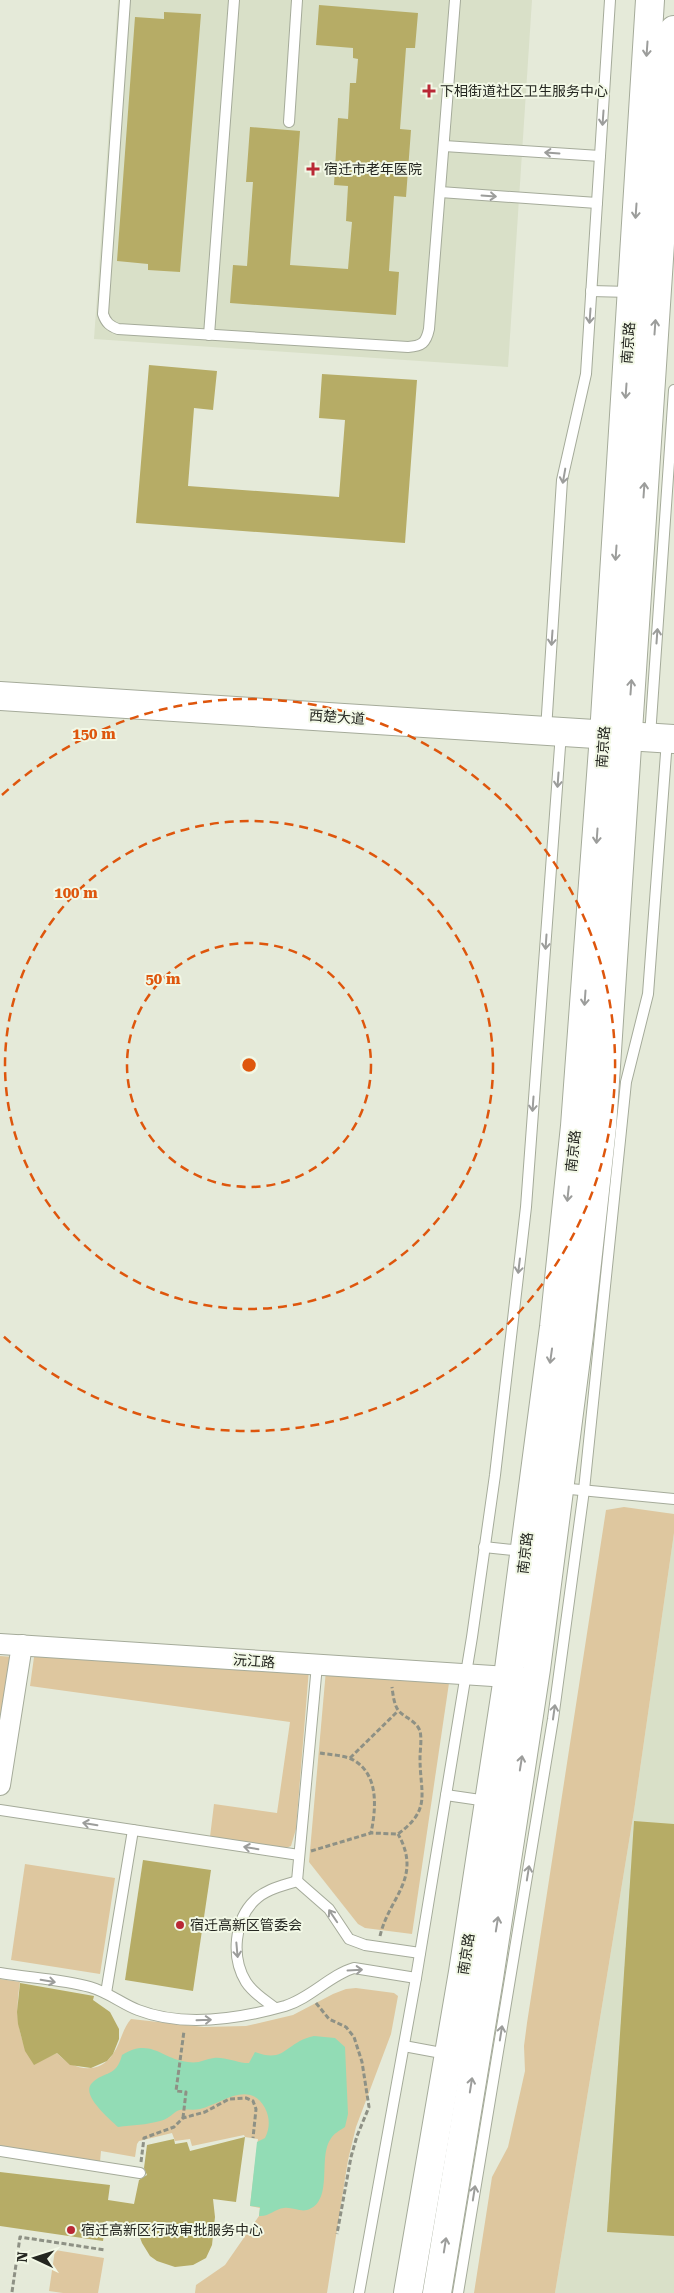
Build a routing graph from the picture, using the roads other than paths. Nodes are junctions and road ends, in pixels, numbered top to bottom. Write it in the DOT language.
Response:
graph roads {
  1 [pos="125,0"];
  2 [pos="234,0"];
  3 [pos="297,0"];
  4 [pos="455,0"];
  5 [pos="610,0"];
  6 [pos="650,0"];
  7 [pos="674,30"];
  8 [pos="288,122"];
  9 [pos="444,146"];
  10 [pos="600,156"];
  11 [pos="440,192"];
  12 [pos="597,203"];
  13 [pos="591,291"];
  14 [pos="632,292"];
  15 [pos="209,335"];
  16 [pos="674,390"];
  17 [pos="0,696"];
  18 [pos="554,731"];
  19 [pos="645,737"];
  20 [pos="572,1489"];
  21 [pos="674,1499"];
  22 [pos="484,1548"];
  23 [pos="525,1551"];
  24 [pos="0,1644"];
  25 [pos="22,1645"];
  26 [pos="317,1665"];
  27 [pos="466,1674"];
  28 [pos="508,1677"];
  29 [pos="0,1785"];
  30 [pos="446,1795"];
  31 [pos="490,1802"];
  32 [pos="0,1810"];
  33 [pos="133,1830"];
  34 [pos="299,1855"];
  35 [pos="296,1881"];
  36 [pos="420,1953"];
  37 [pos="0,1973"];
  38 [pos="416,1978"];
  39 [pos="106,1993"];
  40 [pos="275,2008"];
  41 [pos="404,2046"];
  42 [pos="449,2054"];
  43 [pos="0,2151"];
  44 [pos="140,2173"];
  45 [pos="359,2293"];
  46 [pos="408,2293"];
  47 [pos="437,2293"];
  48 [pos="458,2293"];
  1 -- 15 [label="lane"];
  2 -- 15 [label="lane"];
  3 -- 8 [label="lane"];
  4 -- 9 [label="lane"];
  5 -- 10 [label="lane, one-way"];
  6 -- 14 [label="main road, 南京路, one-way"];
  19 -- 7 [label="main road, 南京路, one-way"];
  10 -- 9 [label="lane, one-way"];
  9 -- 11 [label="lane"];
  10 -- 12 [label="lane"];
  11 -- 12 [label="lane, one-way"];
  11 -- 15 [label="lane"];
  12 -- 13 [label="lane"];
  13 -- 14 [label="lane"];
  13 -- 18 [label="lane, one-way"];
  14 -- 19 [label="main road, 南京路, one-way"];
  19 -- 16 [label="lane, one-way"];
  17 -- 18 [label="main road, 西楚大道"];
  18 -- 19 [label="main road, 西楚大道"];
  18 -- 22 [label="lane, one-way"];
  19 -- 20 [label="main road, 南京路"];
  19 -- 20 [label="lane"];
  19 -- 23 [label="main road, 南京路, one-way"];
  20 -- 21 [label="lane"];
  47 -- 20 [label="main road, 南京路, one-way"];
  48 -- 20 [label="lane, one-way"];
  22 -- 23 [label="lane"];
  22 -- 27 [label="lane"];
  23 -- 28 [label="main road, 南京路"];
  24 -- 25 [label="street, 沅江路"];
  25 -- 26 [label="street, 沅江路"];
  25 -- 29 [label="street"];
  26 -- 27 [label="street, 沅江路"];
  26 -- 34 [label="lane"];
  27 -- 28 [label="street, 沅江路"];
  27 -- 30 [label="lane"];
  28 -- 31 [label="main road, 南京路"];
  30 -- 31 [label="lane"];
  30 -- 36 [label="lane"];
  31 -- 42 [label="main road, 南京路"];
  33 -- 32 [label="lane, one-way"];
  34 -- 33 [label="lane, one-way"];
  33 -- 39 [label="lane"];
  34 -- 35 [label="lane"];
  36 -- 35 [label="lane, one-way"];
  35 -- 40 [label="lane, one-way"];
  36 -- 38 [label="lane"];
  37 -- 39 [label="lane, one-way"];
  40 -- 38 [label="lane, one-way"];
  38 -- 41 [label="lane"];
  39 -- 40 [label="lane, one-way"];
  41 -- 42 [label="lane"];
  41 -- 45 [label="lane"];
  42 -- 46 [label="main road, 南京路"];
  43 -- 44 [label="lane"];
}
